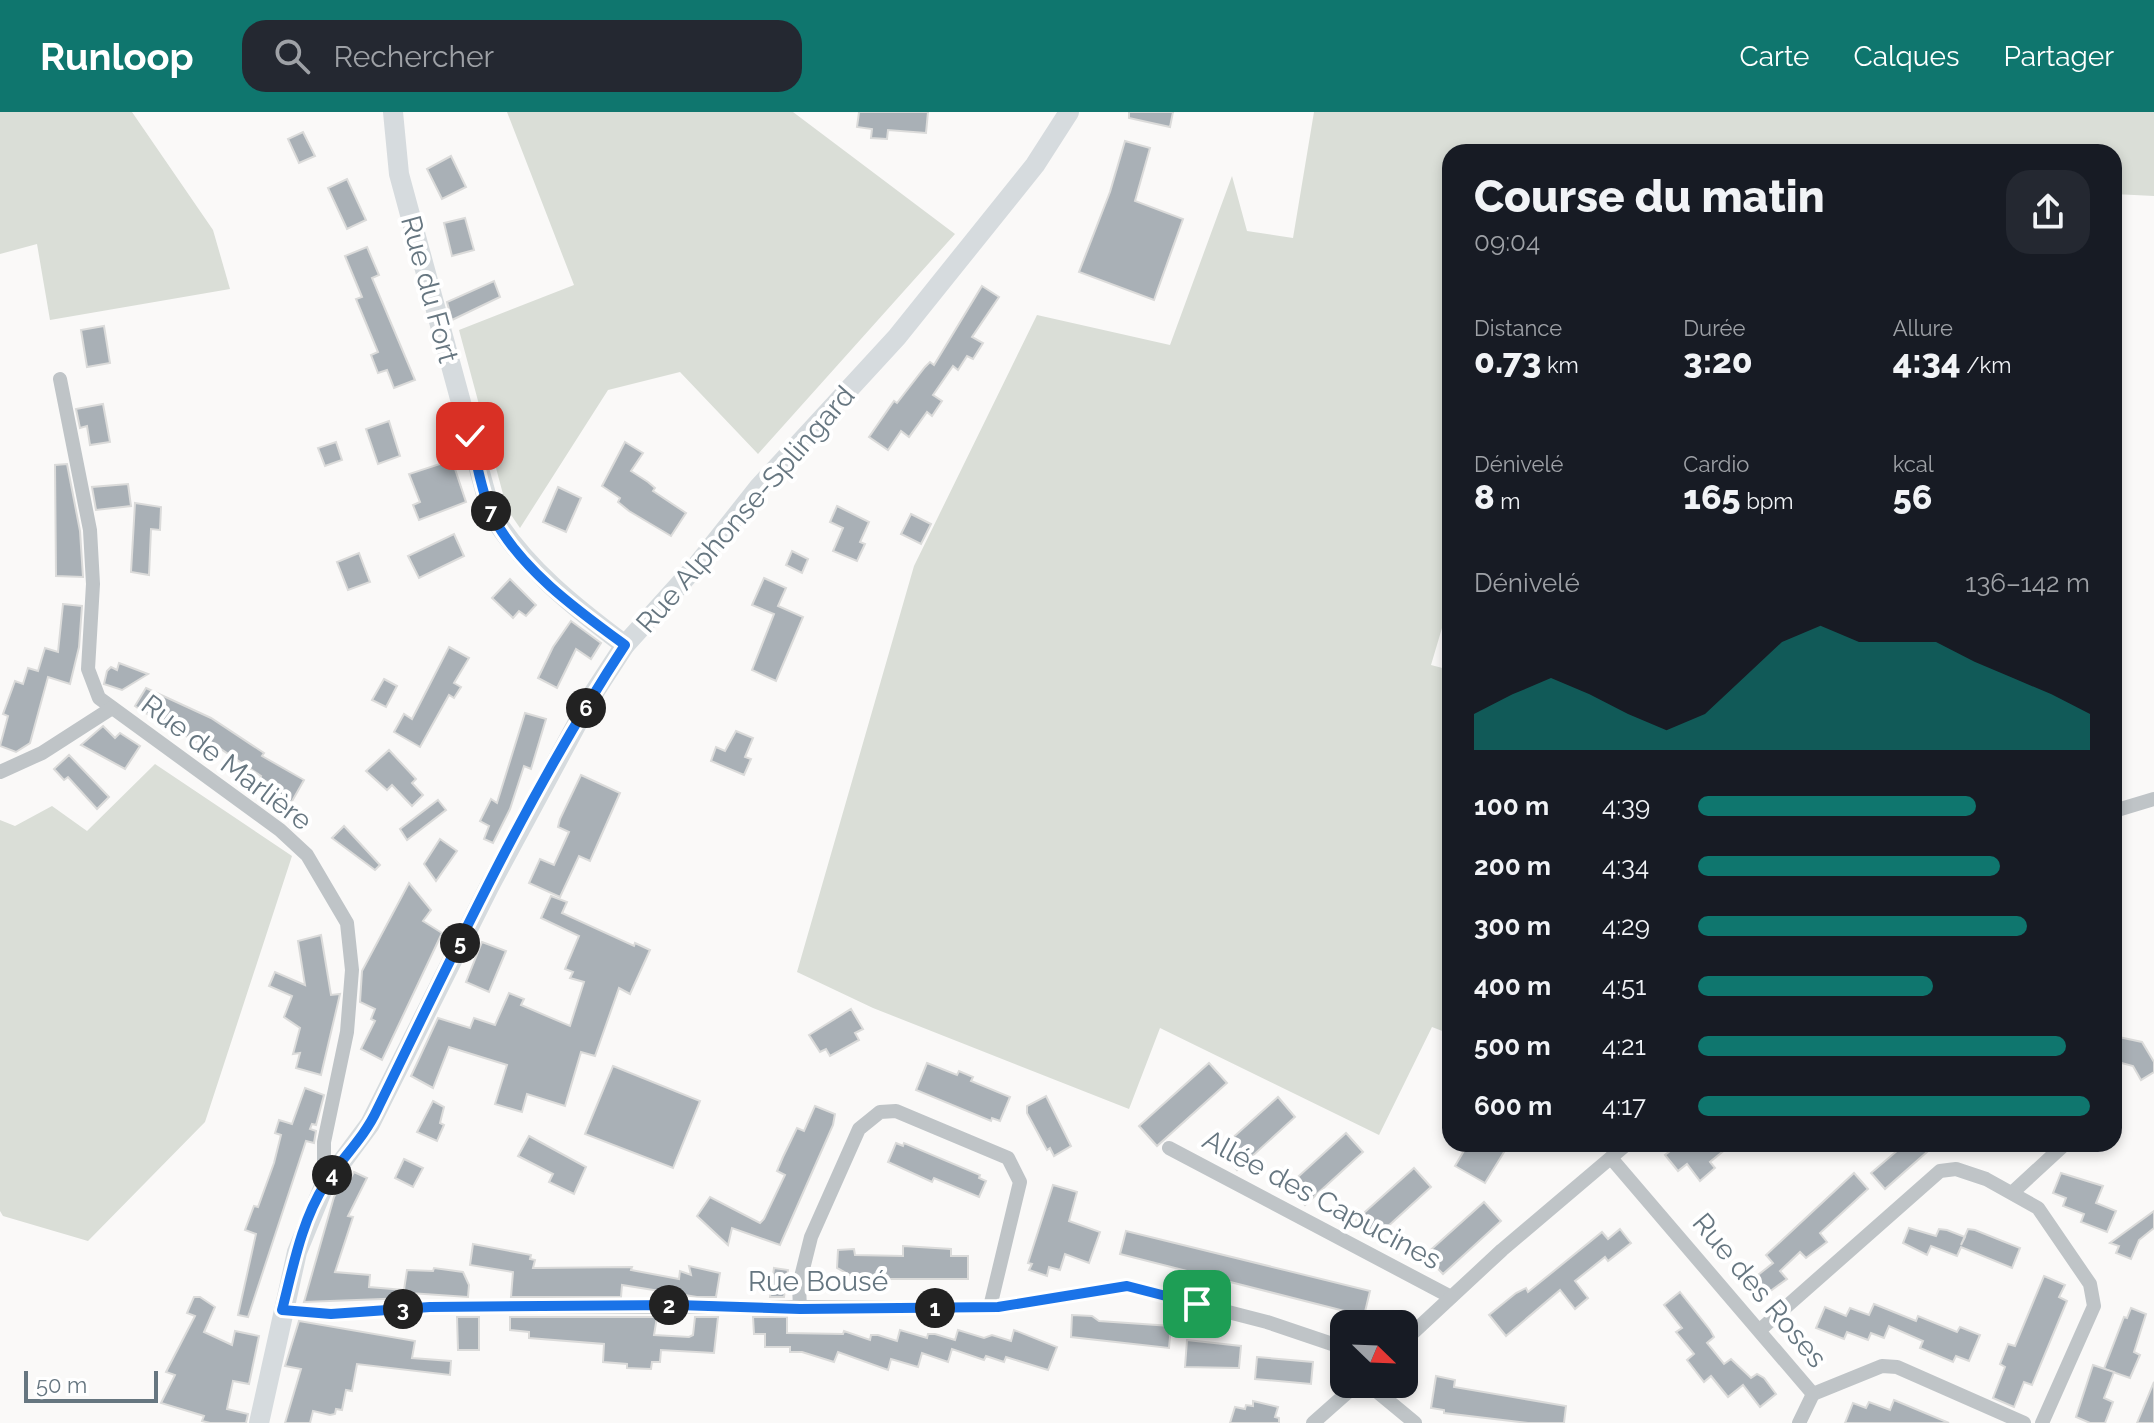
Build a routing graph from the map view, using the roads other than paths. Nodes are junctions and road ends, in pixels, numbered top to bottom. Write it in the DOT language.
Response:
graph roads {
  1 [pos="393,112"];
  2 [pos="1069,112"];
  3 [pos="60,379"];
  4 [pos="625,645"];
  5 [pos="112,708"];
  6 [pos="0,772"];
  7 [pos="2154,799"];
  8 [pos="2122,809"];
  9 [pos="1169,1148"];
  10 [pos="1618,1152"];
  11 [pos="2056,1152"];
  12 [pos="1611,1158"];
  13 [pos="324,1186"];
  14 [pos="2013,1192"];
  15 [pos="1451,1297"];
  16 [pos="990,1307"];
  17 [pos="800,1309"];
  18 [pos="282,1310"];
  19 [pos="1418,1328"];
  20 [pos="1761,1329"];
  21 [pos="1330,1343"];
  22 [pos="1813,1394"];
  23 [pos="1341,1398"];
  24 [pos="1385,1398"];
  25 [pos="259,1423"];
  26 [pos="1313,1423"];
  27 [pos="1415,1423"];
  28 [pos="1799,1423"];
  29 [pos="2024,1423"];
  30 [pos="2042,1423"];
  1 -- 4 [label="street, Rue du Fort"];
  2 -- 4 [label="street, Rue Alphonse-Splingard"];
  3 -- 5 [label="street, Rue de Marlière"];
  4 -- 13 [label="street, Rue Alphonse-Splingard"];
  5 -- 6 [label="street"];
  5 -- 13 [label="street, Rue de Marlière"];
  7 -- 8 [label="street"];
  9 -- 15 [label="street, Allée des Capucines"];
  10 -- 12 [label="street"];
  11 -- 14 [label="street"];
  12 -- 15 [label="street"];
  12 -- 20 [label="street, Rue des Roses"];
  13 -- 18 [label="street, Rue Alphonse-Splingard"];
  14 -- 20 [label="street"];
  14 -- 30 [label="street"];
  15 -- 19 [label="street"];
  16 -- 17 [label="street, Rue Bousé"];
  16 -- 17 [label="street"];
  16 -- 21 [label="street, Rue Bousé"];
  17 -- 18 [label="street, Rue Bousé"];
  18 -- 25 [label="street, Rue Alphonse-Splingard"];
  20 -- 22 [label="street, Rue des Roses"];
  22 -- 28 [label="street"];
  22 -- 29 [label="street, Rue des Roses"];
  23 -- 26 [label="street"];
  24 -- 27 [label="street"];
}
